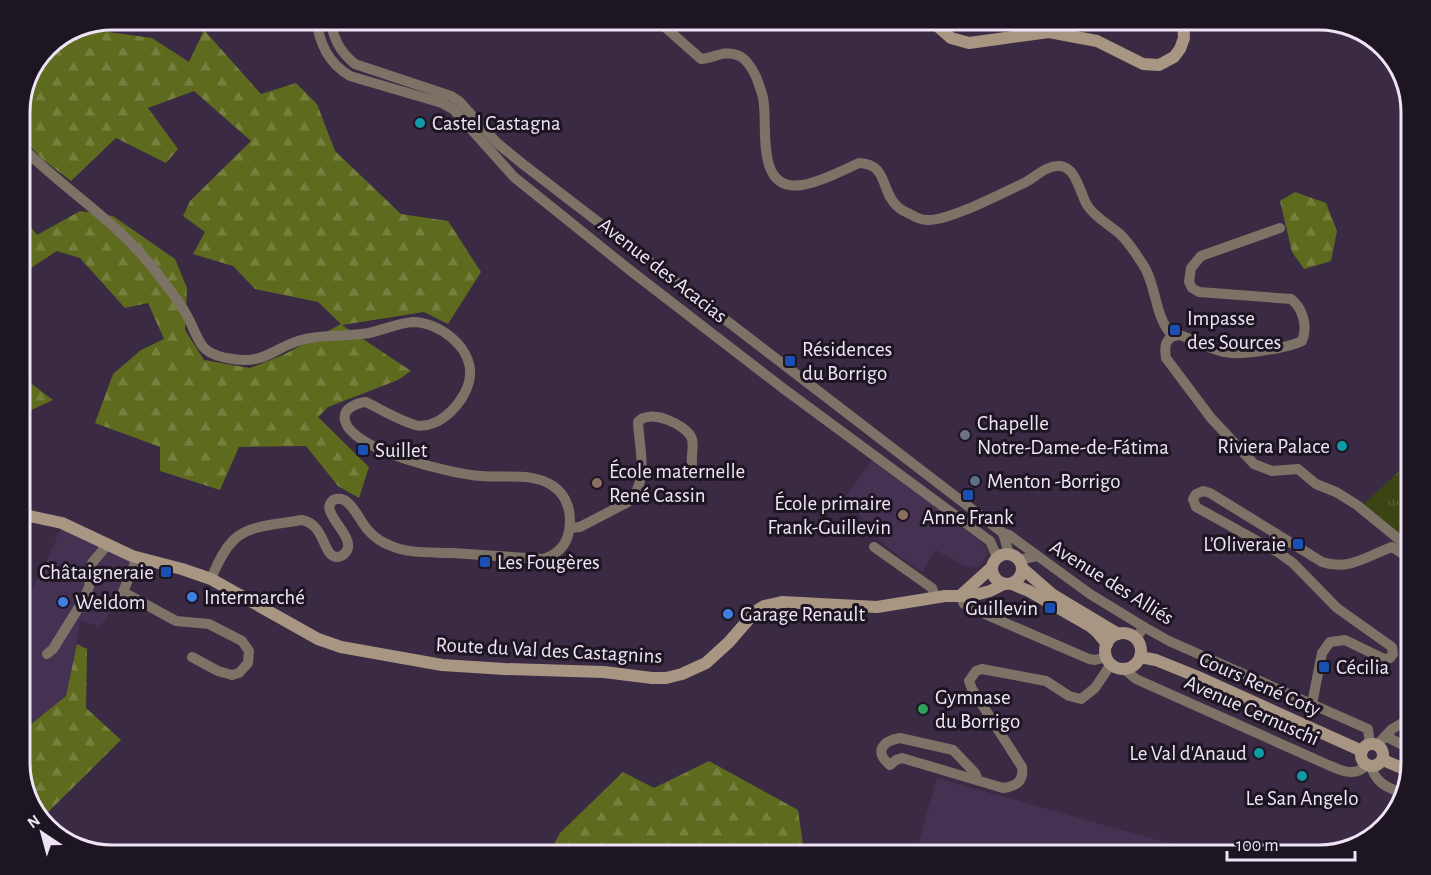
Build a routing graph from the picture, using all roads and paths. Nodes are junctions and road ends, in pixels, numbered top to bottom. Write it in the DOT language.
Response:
graph roads {
  1 [pos="318,30"];
  2 [pos="332,30"];
  3 [pos="668,30"];
  4 [pos="942,30"];
  5 [pos="1184,30"];
  6 [pos="30,155"];
  7 [pos="1280,228"];
  8 [pos="1172,335"];
  9 [pos="692,464"];
  10 [pos="30,516"];
  11 [pos="570,528"];
  12 [pos="1003,533"];
  13 [pos="1401,540"];
  14 [pos="108,544"];
  15 [pos="874,547"];
  16 [pos="1401,553"];
  17 [pos="1037,556"];
  18 [pos="137,558"];
  19 [pos="1008,561"];
  20 [pos="211,579"];
  21 [pos="1008,584"];
  22 [pos="960,596"];
  23 [pos="940,597"];
  24 [pos="1144,627"];
  25 [pos="1118,634"];
  26 [pos="1136,638"];
  27 [pos="1107,644"];
  28 [pos="47,654"];
  29 [pos="192,657"];
  30 [pos="1140,657"];
  31 [pos="1108,661"];
  32 [pos="1124,669"];
  33 [pos="1312,705"];
  34 [pos="1401,724"];
  35 [pos="1373,744"];
  36 [pos="1401,748"];
  37 [pos="1383,760"];
  38 [pos="1369,766"];
  39 [pos="1401,767"];
  40 [pos="978,780"];
  41 [pos="1396,791"];
  1 -- 19 [label="street, Avenue des Acacias"];
  2 -- 12 [label="street, Avenue des Acacias"];
  3 -- 8 [label="street"];
  4 -- 5 [label="street"];
  6 -- 11 [label="street"];
  7 -- 8 [label="street"];
  8 -- 13 [label="street"];
  9 -- 11 [label="street"];
  10 -- 14 [label="street, Route du Val des Castagnins"];
  11 -- 20 [label="street"];
  12 -- 17 [label="street, Avenue des Acacias"];
  12 -- 19 [label="street"];
  14 -- 18 [label="street, Route du Val des Castagnins"];
  14 -- 28 [label="street"];
  15 -- 23 [label="street"];
  16 -- 33 [label="street"];
  17 -- 19 [label="street, Avenue des Alliés"];
  17 -- 24 [label="street, Avenue des Alliés"];
  18 -- 20 [label="street, Route du Val des Castagnins"];
  18 -- 29 [label="street"];
  19 -- 21 [label="street"];
  19 -- 21 [label="street"];
  19 -- 22 [label="street"];
  19 -- 25 [label="street"];
  20 -- 23 [label="street, Route du Val des Castagnins"];
  21 -- 22 [label="street, Route du Val des Castagnins"];
  21 -- 27 [label="street"];
  22 -- 23 [label="street, Route du Val des Castagnins"];
  22 -- 31 [label="street"];
  24 -- 26 [label="street"];
  24 -- 33 [label="street, Avenue des Alliés"];
  25 -- 26 [label="street"];
  25 -- 27 [label="street"];
  26 -- 30 [label="street"];
  27 -- 31 [label="street"];
  30 -- 32 [label="street"];
  30 -- 35 [label="street, Cours René Coty"];
  31 -- 32 [label="street"];
  31 -- 40 [label="street"];
  32 -- 38 [label="street, Avenue Cernuschi"];
  33 -- 35 [label="street, Avenue des Alliés"];
  34 -- 35 [label="street"];
  35 -- 36 [label="street, Avenue des Alliés"];
  35 -- 37 [label="street"];
  35 -- 38 [label="street"];
  37 -- 38 [label="street"];
  37 -- 39 [label="street"];
  38 -- 41 [label="street"];
  40 -- 40 [label="street"];
}
